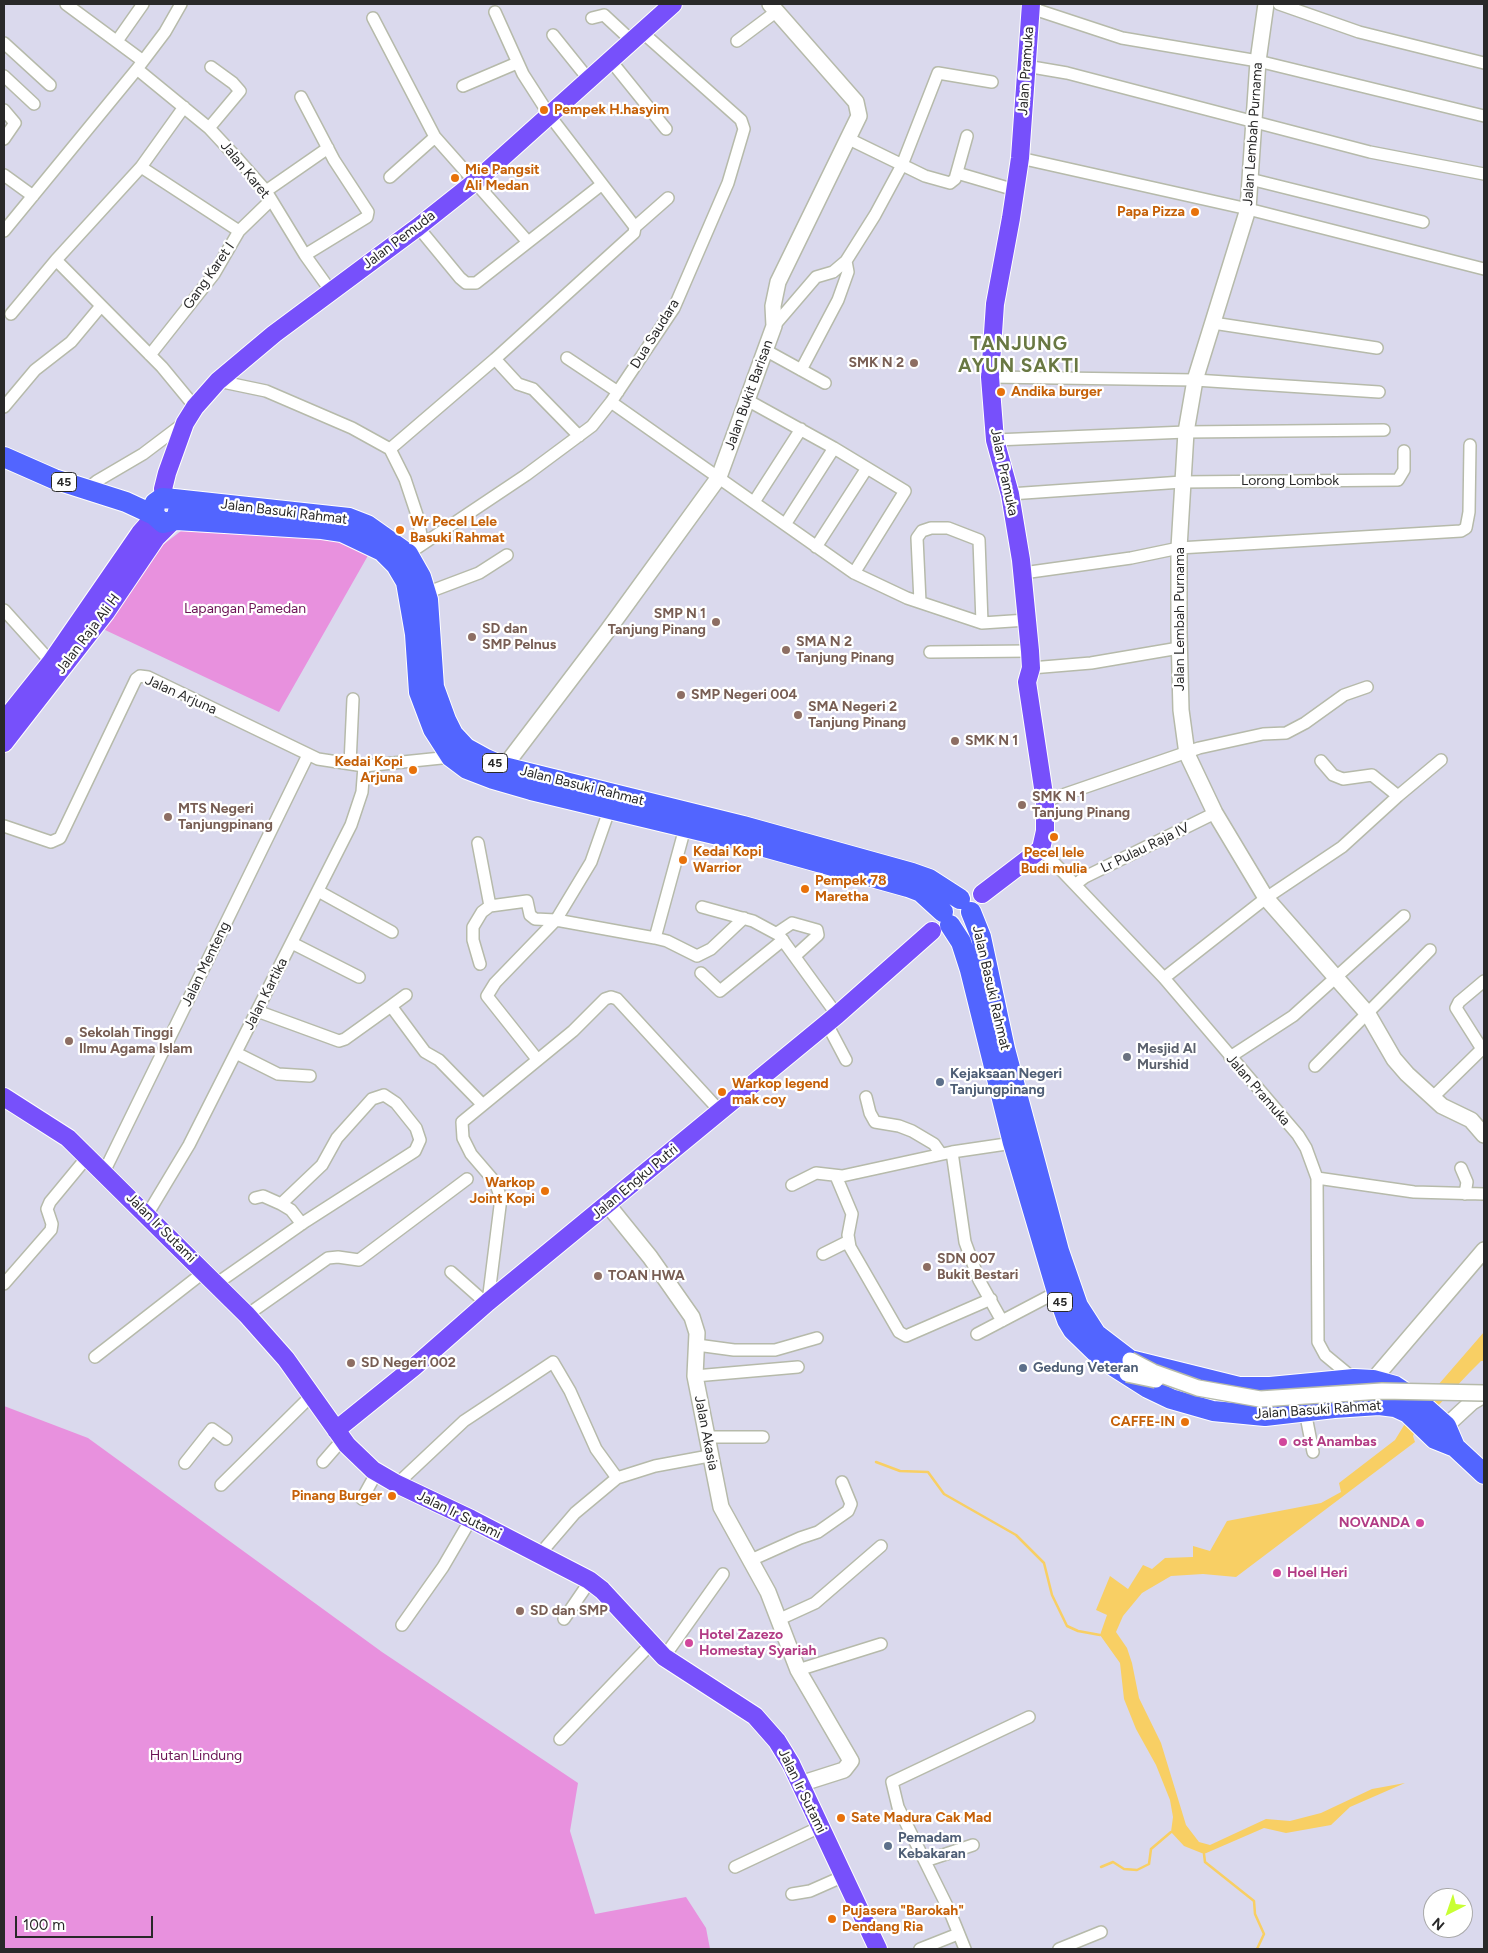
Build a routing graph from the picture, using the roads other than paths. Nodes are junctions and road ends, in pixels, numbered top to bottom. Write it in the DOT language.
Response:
graph roads {
  1 [pos="66,4"];
  2 [pos="143,4"];
  3 [pos="181,4"];
  4 [pos="673,4"];
  5 [pos="1266,4"];
  6 [pos="1279,4"];
  7 [pos="1031,6"];
  8 [pos="774,7"];
  9 [pos="494,12"];
  10 [pos="373,18"];
  11 [pos="592,18"];
  12 [pos="553,35"];
  13 [pos="637,36"];
  14 [pos="117,41"];
  15 [pos="737,41"];
  16 [pos="4,43"];
  17 [pos="611,61"];
  18 [pos="1258,61"];
  19 [pos="517,63"];
  20 [pos="1484,63"];
  21 [pos="140,65"];
  22 [pos="1026,66"];
  23 [pos="211,67"];
  24 [pos="4,76"];
  25 [pos="590,81"];
  26 [pos="992,82"];
  27 [pos="50,85"];
  28 [pos="463,86"];
  29 [pos="302,97"];
  30 [pos="34,104"];
  31 [pos="184,107"];
  32 [pos="4,110"];
  33 [pos="550,116"];
  34 [pos="1484,116"];
  35 [pos="1254,121"];
  36 [pos="208,128"];
  37 [pos="666,129"];
  38 [pos="967,136"];
  39 [pos="435,137"];
  40 [pos="4,139"];
  41 [pos="849,139"];
  42 [pos="328,148"];
  43 [pos="1020,158"];
  44 [pos="902,165"];
  45 [pos="141,166"];
  46 [pos="957,173"];
  47 [pos="1484,174"];
  48 [pos="4,175"];
  49 [pos="390,177"];
  50 [pos="1250,179"];
  51 [pos="476,181"];
  52 [pos="600,185"];
  53 [pos="1015,190"];
  54 [pos="33,196"];
  55 [pos="268,196"];
  56 [pos="668,198"];
  57 [pos="1248,209"];
  58 [pos="1423,222"];
  59 [pos="418,227"];
  60 [pos="635,227"];
  61 [pos="4,231"];
  62 [pos="239,231"];
  63 [pos="528,242"];
  64 [pos="305,255"];
  65 [pos="56,260"];
  66 [pos="846,261"];
  67 [pos="1484,269"];
  68 [pos="330,290"];
  69 [pos="101,306"];
  70 [pos="11,314"];
  71 [pos="1214,323"];
  72 [pos="774,326"];
  73 [pos="1377,348"];
  74 [pos="765,350"];
  75 [pos="150,354"];
  76 [pos="567,358"];
  77 [pos="494,360"];
  78 [pos="801,370"];
  79 [pos="990,377"];
  80 [pos="1194,380"];
  81 [pos="218,382"];
  82 [pos="825,382"];
  83 [pos="618,392"];
  84 [pos="1379,392"];
  85 [pos="747,400"];
  86 [pos="611,402"];
  87 [pos="4,407"];
  88 [pos="194,407"];
  89 [pos="185,423"];
  90 [pos="801,429"];
  91 [pos="1384,430"];
  92 [pos="1186,432"];
  93 [pos="579,436"];
  94 [pos="995,440"];
  95 [pos="1470,445"];
  96 [pos="834,448"];
  97 [pos="390,449"];
  98 [pos="1404,451"];
  99 [pos="4,457"];
  100 [pos="866,468"];
  101 [pos="718,477"];
  102 [pos="1182,482"];
  103 [pos="87,489"];
  104 [pos="1010,494"];
  105 [pos="754,502"];
  106 [pos="165,510"];
  107 [pos="786,523"];
  108 [pos="816,547"];
  109 [pos="1179,548"];
  110 [pos="413,550"];
  111 [pos="507,555"];
  112 [pos="854,573"];
  113 [pos="1023,573"];
  114 [pos="426,592"];
  115 [pos="920,602"];
  116 [pos="4,610"];
  117 [pos="1027,620"];
  118 [pos="982,623"];
  119 [pos="423,634"];
  120 [pos="1179,648"];
  121 [pos="930,652"];
  122 [pos="1031,659"];
  123 [pos="51,662"];
  124 [pos="1367,687"];
  125 [pos="353,699"];
  126 [pos="4,721"];
  127 [pos="4,743"];
  128 [pos="1187,754"];
  129 [pos="308,755"];
  130 [pos="452,757"];
  131 [pos="1441,760"];
  132 [pos="1321,762"];
  133 [pos="350,764"];
  134 [pos="364,766"];
  135 [pos="504,767"];
  136 [pos="1398,796"];
  137 [pos="612,801"];
  138 [pos="1044,801"];
  139 [pos="1215,813"];
  140 [pos="4,826"];
  141 [pos="685,828"];
  142 [pos="478,843"];
  143 [pos="1041,849"];
  144 [pos="1076,884"];
  145 [pos="318,891"];
  146 [pos="1266,898"];
  147 [pos="970,903"];
  148 [pos="490,906"];
  149 [pos="702,907"];
  150 [pos="1404,916"];
  151 [pos="744,918"];
  152 [pos="556,920"];
  153 [pos="943,922"];
  154 [pos="392,932"];
  155 [pos="780,936"];
  156 [pos="655,938"];
  157 [pos="292,943"];
  158 [pos="1430,950"];
  159 [pos="795,956"];
  160 [pos="480,964"];
  161 [pos="701,973"];
  162 [pos="359,977"];
  163 [pos="1164,978"];
  164 [pos="1337,978"];
  165 [pos="1484,981"];
  166 [pos="406,995"];
  167 [pos="391,1006"];
  168 [pos="258,1011"];
  169 [pos="1368,1014"];
  170 [pos="832,1019"];
  171 [pos="1483,1048"];
  172 [pos="236,1053"];
  173 [pos="1230,1057"];
  174 [pos="537,1059"];
  175 [pos="846,1060"];
  176 [pos="1315,1066"];
  177 [pos="310,1076"];
  178 [pos="4,1097"];
  179 [pos="866,1097"];
  180 [pos="1433,1097"];
  181 [pos="482,1104"];
  182 [pos="719,1110"];
  183 [pos="1482,1127"];
  184 [pos="1013,1144"];
  185 [pos="952,1152"];
  186 [pos="941,1154"];
  187 [pos="88,1156"];
  188 [pos="1461,1168"];
  189 [pos="104,1172"];
  190 [pos="836,1176"];
  191 [pos="1317,1178"];
  192 [pos="467,1180"];
  193 [pos="792,1185"];
  194 [pos="1465,1194"];
  195 [pos="1484,1194"];
  196 [pos="255,1198"];
  197 [pos="281,1204"];
  198 [pos="608,1205"];
  199 [pos="147,1215"];
  200 [pos="1043,1222"];
  201 [pos="302,1224"];
  202 [pos="849,1241"];
  203 [pos="1484,1250"];
  204 [pos="823,1254"];
  205 [pos="451,1272"];
  206 [pos="210,1278"];
  207 [pos="4,1284"];
  208 [pos="1057,1292"];
  209 [pos="991,1299"];
  210 [pos="488,1303"];
  211 [pos="247,1315"];
  212 [pos="1002,1321"];
  213 [pos="977,1334"];
  214 [pos="818,1338"];
  215 [pos="696,1345"];
  216 [pos="95,1357"];
  217 [pos="798,1367"];
  218 [pos="1128,1367"];
  219 [pos="695,1376"];
  220 [pos="1363,1379"];
  221 [pos="1484,1394"];
  222 [pos="311,1396"];
  223 [pos="1484,1400"];
  224 [pos="1413,1407"];
  225 [pos="1484,1408"];
  226 [pos="1305,1410"];
  227 [pos="1444,1432"];
  228 [pos="339,1434"];
  229 [pos="706,1437"];
  230 [pos="763,1437"];
  231 [pos="226,1439"];
  232 [pos="1313,1452"];
  233 [pos="709,1456"];
  234 [pos="323,1462"];
  235 [pos="185,1463"];
  236 [pos="377,1472"];
  237 [pos="1484,1474"];
  238 [pos="617,1478"];
  239 [pos="842,1482"];
  240 [pos="397,1484"];
  241 [pos="221,1485"];
  242 [pos="362,1499"];
  243 [pos="471,1519"];
  244 [pos="881,1546"];
  245 [pos="539,1555"];
  246 [pos="751,1560"];
  247 [pos="723,1574"];
  248 [pos="590,1581"];
  249 [pos="564,1618"];
  250 [pos="780,1619"];
  251 [pos="402,1625"];
  252 [pos="651,1644"];
  253 [pos="881,1644"];
  254 [pos="664,1657"];
  255 [pos="798,1670"];
  256 [pos="1029,1717"];
  257 [pos="560,1740"];
  258 [pos="800,1784"];
  259 [pos="820,1827"];
  260 [pos="973,1845"];
  261 [pos="925,1862"];
  262 [pos="735,1866"];
  263 [pos="844,1876"];
  264 [pos="792,1894"];
  265 [pos="1101,1932"];
  266 [pos="958,1934"];
  267 [pos="878,1949"];
  268 [pos="920,1949"];
  269 [pos="965,1949"];
  270 [pos="1059,1949"];
  1 -- 14 [label="street, Jalan Karet"];
  2 -- 14 [label="street"];
  3 -- 21 [label="street"];
  4 -- 13 [label="main road, Jalan Pemuda"];
  5 -- 18 [label="street, Jalan Lembah Purnama"];
  6 -- 20 [label="street"];
  7 -- 18 [label="street"];
  7 -- 22 [label="main road, Jalan Pramuka"];
  8 -- 15 [label="street"];
  8 -- 41 [label="street, Jalan Bukit Barisan"];
  9 -- 19 [label="street"];
  10 -- 39 [label="street"];
  11 -- 13 [label="street, Dua Saudara"];
  12 -- 25 [label="street"];
  13 -- 17 [label="main road, Jalan Pemuda"];
  13 -- 83 [label="street, Dua Saudara"];
  14 -- 21 [label="street, Jalan Karet"];
  16 -- 27 [label="street"];
  17 -- 25 [label="main road, Jalan Pemuda"];
  17 -- 37 [label="street"];
  18 -- 34 [label="street"];
  18 -- 35 [label="street, Jalan Lembah Purnama"];
  19 -- 28 [label="street"];
  19 -- 33 [label="street"];
  21 -- 31 [label="street, Jalan Karet"];
  21 -- 54 [label="street"];
  22 -- 35 [label="street"];
  22 -- 43 [label="main road, Jalan Pramuka"];
  23 -- 36 [label="street"];
  24 -- 30 [label="street"];
  25 -- 33 [label="main road, Jalan Pemuda"];
  26 -- 44 [label="street"];
  29 -- 42 [label="street"];
  31 -- 36 [label="street, Jalan Karet"];
  31 -- 45 [label="street"];
  32 -- 40 [label="street"];
  33 -- 51 [label="main road, Jalan Pemuda"];
  33 -- 52 [label="street"];
  35 -- 47 [label="street"];
  35 -- 50 [label="street, Jalan Lembah Purnama"];
  36 -- 55 [label="street, Jalan Karet"];
  38 -- 46 [label="street"];
  39 -- 49 [label="street"];
  39 -- 51 [label="street"];
  41 -- 44 [label="street"];
  41 -- 72 [label="street, Jalan Bukit Barisan"];
  42 -- 55 [label="street, Gang Karet I"];
  42 -- 64 [label="street"];
  43 -- 53 [label="main road, Jalan Pramuka"];
  43 -- 57 [label="street"];
  44 -- 46 [label="street"];
  44 -- 66 [label="street"];
  45 -- 62 [label="street"];
  45 -- 65 [label="street"];
  46 -- 53 [label="street"];
  48 -- 54 [label="street"];
  50 -- 57 [label="street, Jalan Lembah Purnama"];
  50 -- 58 [label="street"];
  51 -- 59 [label="main road, Jalan Pemuda"];
  51 -- 63 [label="street"];
  52 -- 60 [label="street"];
  52 -- 63 [label="street"];
  53 -- 79 [label="main road, Jalan Pramuka"];
  54 -- 61 [label="street"];
  55 -- 62 [label="street, Gang Karet I"];
  55 -- 64 [label="street, Jalan Karet"];
  56 -- 60 [label="street"];
  57 -- 67 [label="street"];
  57 -- 71 [label="street, Jalan Lembah Purnama"];
  59 -- 63 [label="street"];
  59 -- 68 [label="main road, Jalan Pemuda"];
  60 -- 77 [label="street"];
  62 -- 75 [label="street, Gang Karet I"];
  64 -- 68 [label="street, Jalan Karet"];
  65 -- 69 [label="street"];
  65 -- 70 [label="street"];
  66 -- 72 [label="street"];
  66 -- 78 [label="street"];
  68 -- 81 [label="main road, Jalan Pemuda"];
  69 -- 75 [label="street"];
  69 -- 87 [label="street"];
  71 -- 73 [label="street"];
  71 -- 80 [label="street, Jalan Lembah Purnama"];
  72 -- 74 [label="street, Jalan Bukit Barisan"];
  74 -- 78 [label="street"];
  74 -- 85 [label="street, Jalan Bukit Barisan"];
  75 -- 88 [label="street"];
  76 -- 83 [label="street"];
  77 -- 93 [label="street"];
  77 -- 97 [label="street"];
  78 -- 82 [label="street"];
  79 -- 80 [label="street"];
  79 -- 94 [label="main road, Jalan Pramuka"];
  80 -- 84 [label="street"];
  80 -- 92 [label="street, Jalan Lembah Purnama"];
  81 -- 88 [label="main road, Jalan Pemuda"];
  81 -- 97 [label="street"];
  83 -- 86 [label="street, Dua Saudara"];
  85 -- 90 [label="street"];
  85 -- 101 [label="street, Jalan Bukit Barisan"];
  86 -- 93 [label="street, Dua Saudara"];
  86 -- 101 [label="street"];
  88 -- 89 [label="main road, Jalan Pemuda"];
  89 -- 103 [label="street"];
  89 -- 106 [label="main road, Jalan Pemuda"];
  90 -- 96 [label="street"];
  90 -- 105 [label="street"];
  91 -- 92 [label="street"];
  92 -- 94 [label="street"];
  92 -- 102 [label="street, Jalan Lembah Purnama"];
  93 -- 110 [label="street, Dua Saudara"];
  94 -- 104 [label="main road, Jalan Pramuka"];
  95 -- 109 [label="street"];
  96 -- 100 [label="street"];
  96 -- 107 [label="street"];
  97 -- 110 [label="street"];
  98 -- 102 [label="street, Lorong Lombok"];
  99 -- 103 [label="highway, 45"];
  100 -- 108 [label="street"];
  100 -- 112 [label="street"];
  101 -- 105 [label="street"];
  101 -- 135 [label="street, Jalan Bukit Barisan"];
  102 -- 104 [label="street, Lorong Lombok"];
  102 -- 109 [label="street, Jalan Lembah Purnama"];
  103 -- 106 [label="highway, 45"];
  104 -- 113 [label="main road, Jalan Pramuka"];
  105 -- 107 [label="street"];
  106 -- 110 [label="highway, Jalan Basuki Rahmat / 45"];
  106 -- 119 [label="highway, Jalan Basuki Rahmat / 45"];
  106 -- 123 [label="main road"];
  106 -- 127 [label="main road, Jalan Raja Ali H"];
  107 -- 108 [label="street"];
  108 -- 112 [label="street"];
  109 -- 113 [label="street"];
  109 -- 120 [label="street, Jalan Lembah Purnama"];
  110 -- 114 [label="highway, Jalan Basuki Rahmat / 45"];
  111 -- 114 [label="street"];
  112 -- 115 [label="street"];
  113 -- 117 [label="main road, Jalan Pramuka"];
  114 -- 119 [label="highway, Jalan Basuki Rahmat / 45"];
  115 -- 118 [label="street"];
  115 -- 118 [label="street"];
  116 -- 123 [label="street"];
  117 -- 118 [label="street"];
  117 -- 122 [label="main road, Jalan Pramuka"];
  119 -- 130 [label="highway, Jalan Basuki Rahmat / 45"];
  119 -- 135 [label="highway, Jalan Basuki Rahmat / 45"];
  120 -- 122 [label="street"];
  120 -- 128 [label="street, Jalan Lembah Purnama"];
  121 -- 122 [label="street"];
  122 -- 138 [label="main road, Jalan Pramuka"];
  123 -- 126 [label="main road"];
  124 -- 128 [label="street"];
  125 -- 133 [label="street"];
  128 -- 138 [label="street"];
  128 -- 139 [label="street, Jalan Lembah Purnama"];
  129 -- 133 [label="street, Jalan Arjuna"];
  129 -- 140 [label="street, Jalan Arjuna"];
  129 -- 189 [label="street, Jalan Menteng"];
  130 -- 134 [label="street, Jalan Arjuna"];
  130 -- 137 [label="highway, Jalan Basuki Rahmat / 45"];
  131 -- 136 [label="street"];
  132 -- 136 [label="street"];
  133 -- 134 [label="street, Jalan Arjuna"];
  134 -- 145 [label="street, Jalan Kartika"];
  135 -- 137 [label="highway, Jalan Basuki Rahmat / 45"];
  136 -- 146 [label="street"];
  137 -- 141 [label="highway, Jalan Basuki Rahmat / 45"];
  137 -- 147 [label="highway, Jalan Basuki Rahmat / 45"];
  137 -- 152 [label="street"];
  138 -- 143 [label="main road, Jalan Pramuka"];
  139 -- 144 [label="street, Lr Pulau Raja IV"];
  139 -- 146 [label="street, Jalan Lembah Purnama"];
  141 -- 153 [label="highway, Jalan Basuki Rahmat / 45"];
  141 -- 156 [label="street"];
  142 -- 148 [label="street"];
  143 -- 144 [label="street, Jalan Pramuka"];
  143 -- 147 [label="main road"];
  144 -- 163 [label="street, Jalan Pramuka"];
  145 -- 154 [label="street"];
  145 -- 157 [label="street, Jalan Kartika"];
  146 -- 163 [label="street"];
  146 -- 164 [label="street, Jalan Lembah Purnama"];
  147 -- 153 [label="highway, Jalan Basuki Rahmat"];
  147 -- 200 [label="highway, Jalan Basuki Rahmat / 45"];
  148 -- 152 [label="street"];
  148 -- 160 [label="street"];
  149 -- 151 [label="street"];
  150 -- 164 [label="street"];
  151 -- 155 [label="street"];
  151 -- 156 [label="street"];
  152 -- 156 [label="street"];
  152 -- 174 [label="street"];
  153 -- 170 [label="main road, Jalan Engku Putri"];
  153 -- 184 [label="highway, Jalan Basuki Rahmat / 45"];
  155 -- 159 [label="street"];
  155 -- 159 [label="street"];
  155 -- 161 [label="street"];
  157 -- 162 [label="street"];
  157 -- 168 [label="street, Jalan Kartika"];
  158 -- 169 [label="street"];
  159 -- 170 [label="street"];
  163 -- 173 [label="street, Jalan Pramuka"];
  164 -- 169 [label="street, Jalan Lembah Purnama"];
  164 -- 173 [label="street"];
  165 -- 171 [label="street"];
  166 -- 167 [label="street"];
  167 -- 168 [label="street"];
  167 -- 181 [label="street"];
  168 -- 172 [label="street, Jalan Kartika"];
  169 -- 176 [label="street"];
  169 -- 180 [label="street, Jalan Lembah Purnama"];
  170 -- 175 [label="street"];
  170 -- 182 [label="main road, Jalan Engku Putri"];
  171 -- 180 [label="street"];
  172 -- 177 [label="street"];
  172 -- 199 [label="street, Jalan Kartika"];
  173 -- 191 [label="street, Jalan Pramuka"];
  174 -- 181 [label="street"];
  174 -- 182 [label="street"];
  178 -- 187 [label="main road, Jalan Ir Sutami"];
  179 -- 186 [label="street"];
  180 -- 183 [label="street, Jalan Lembah Purnama"];
  181 -- 210 [label="street"];
  182 -- 198 [label="main road, Jalan Engku Putri"];
  184 -- 185 [label="street"];
  184 -- 200 [label="highway, Jalan Basuki Rahmat / 45"];
  185 -- 186 [label="street"];
  185 -- 209 [label="street"];
  186 -- 190 [label="street"];
  187 -- 189 [label="main road, Jalan Ir Sutami"];
  187 -- 207 [label="street"];
  188 -- 194 [label="street"];
  189 -- 199 [label="main road, Jalan Ir Sutami"];
  190 -- 193 [label="street"];
  190 -- 202 [label="street"];
  191 -- 194 [label="street"];
  191 -- 220 [label="street, Jalan Pramuka"];
  192 -- 211 [label="street"];
  194 -- 195 [label="street"];
  196 -- 197 [label="street"];
  197 -- 201 [label="street"];
  197 -- 201 [label="street"];
  198 -- 210 [label="main road, Jalan Engku Putri"];
  198 -- 215 [label="street, Jalan Akasia"];
  199 -- 206 [label="main road, Jalan Ir Sutami"];
  200 -- 208 [label="highway, Jalan Basuki Rahmat / 45"];
  200 -- 218 [label="highway, Jalan Basuki Rahmat / 45"];
  201 -- 206 [label="street"];
  202 -- 204 [label="street"];
  202 -- 209 [label="street"];
  203 -- 220 [label="street"];
  205 -- 210 [label="street"];
  206 -- 211 [label="main road, Jalan Ir Sutami"];
  206 -- 216 [label="street"];
  208 -- 212 [label="street"];
  208 -- 218 [label="highway, Jalan Basuki Rahmat / 45"];
  209 -- 212 [label="street"];
  210 -- 228 [label="main road, Jalan Engku Putri"];
  211 -- 222 [label="main road, Jalan Ir Sutami"];
  212 -- 213 [label="street"];
  214 -- 215 [label="street"];
  215 -- 219 [label="street, Jalan Akasia"];
  217 -- 219 [label="street"];
  218 -- 220 [label="highway, Jalan Basuki Rahmat / 45"];
  218 -- 221 [label="street, bridge"];
  218 -- 223 [label="street, bridge"];
  218 -- 226 [label="highway, Jalan Basuki Rahmat / 45"];
  219 -- 229 [label="street, Jalan Akasia"];
  220 -- 224 [label="highway, Jalan Basuki Rahmat"];
  221 -- 227 [label="street"];
  222 -- 228 [label="main road, Jalan Ir Sutami"];
  222 -- 241 [label="street"];
  224 -- 226 [label="highway, Jalan Basuki Rahmat / 45"];
  224 -- 227 [label="highway, Jalan Basuki Rahmat / 45"];
  225 -- 227 [label="street"];
  226 -- 232 [label="street"];
  227 -- 237 [label="highway, 45"];
  228 -- 234 [label="street"];
  228 -- 236 [label="main road, Jalan Ir Sutami"];
  229 -- 230 [label="street"];
  229 -- 233 [label="street, Jalan Akasia"];
  231 -- 235 [label="street"];
  233 -- 238 [label="street"];
  233 -- 246 [label="street, Jalan Akasia"];
  236 -- 240 [label="main road, Jalan Ir Sutami"];
  236 -- 242 [label="street"];
  238 -- 240 [label="street"];
  238 -- 245 [label="street"];
  239 -- 246 [label="street"];
  240 -- 243 [label="main road, Jalan Ir Sutami"];
  243 -- 245 [label="main road, Jalan Ir Sutami"];
  243 -- 251 [label="street"];
  244 -- 250 [label="street"];
  245 -- 248 [label="main road, Jalan Ir Sutami"];
  246 -- 250 [label="street, Jalan Akasia"];
  247 -- 254 [label="street"];
  248 -- 249 [label="street"];
  248 -- 252 [label="main road, Jalan Ir Sutami"];
  250 -- 255 [label="street, Jalan Akasia"];
  252 -- 254 [label="main road, Jalan Ir Sutami"];
  252 -- 257 [label="street"];
  253 -- 255 [label="street"];
  254 -- 258 [label="main road, Jalan Ir Sutami"];
  255 -- 258 [label="street, Jalan Akasia"];
  256 -- 261 [label="street"];
  258 -- 259 [label="main road, Jalan Ir Sutami"];
  259 -- 262 [label="street"];
  259 -- 263 [label="main road, Jalan Ir Sutami"];
  260 -- 261 [label="street"];
  261 -- 266 [label="street"];
  263 -- 264 [label="street"];
  263 -- 267 [label="main road, Jalan Ir Sutami"];
  265 -- 270 [label="street"];
  266 -- 268 [label="street"];
  266 -- 269 [label="street"];
}
